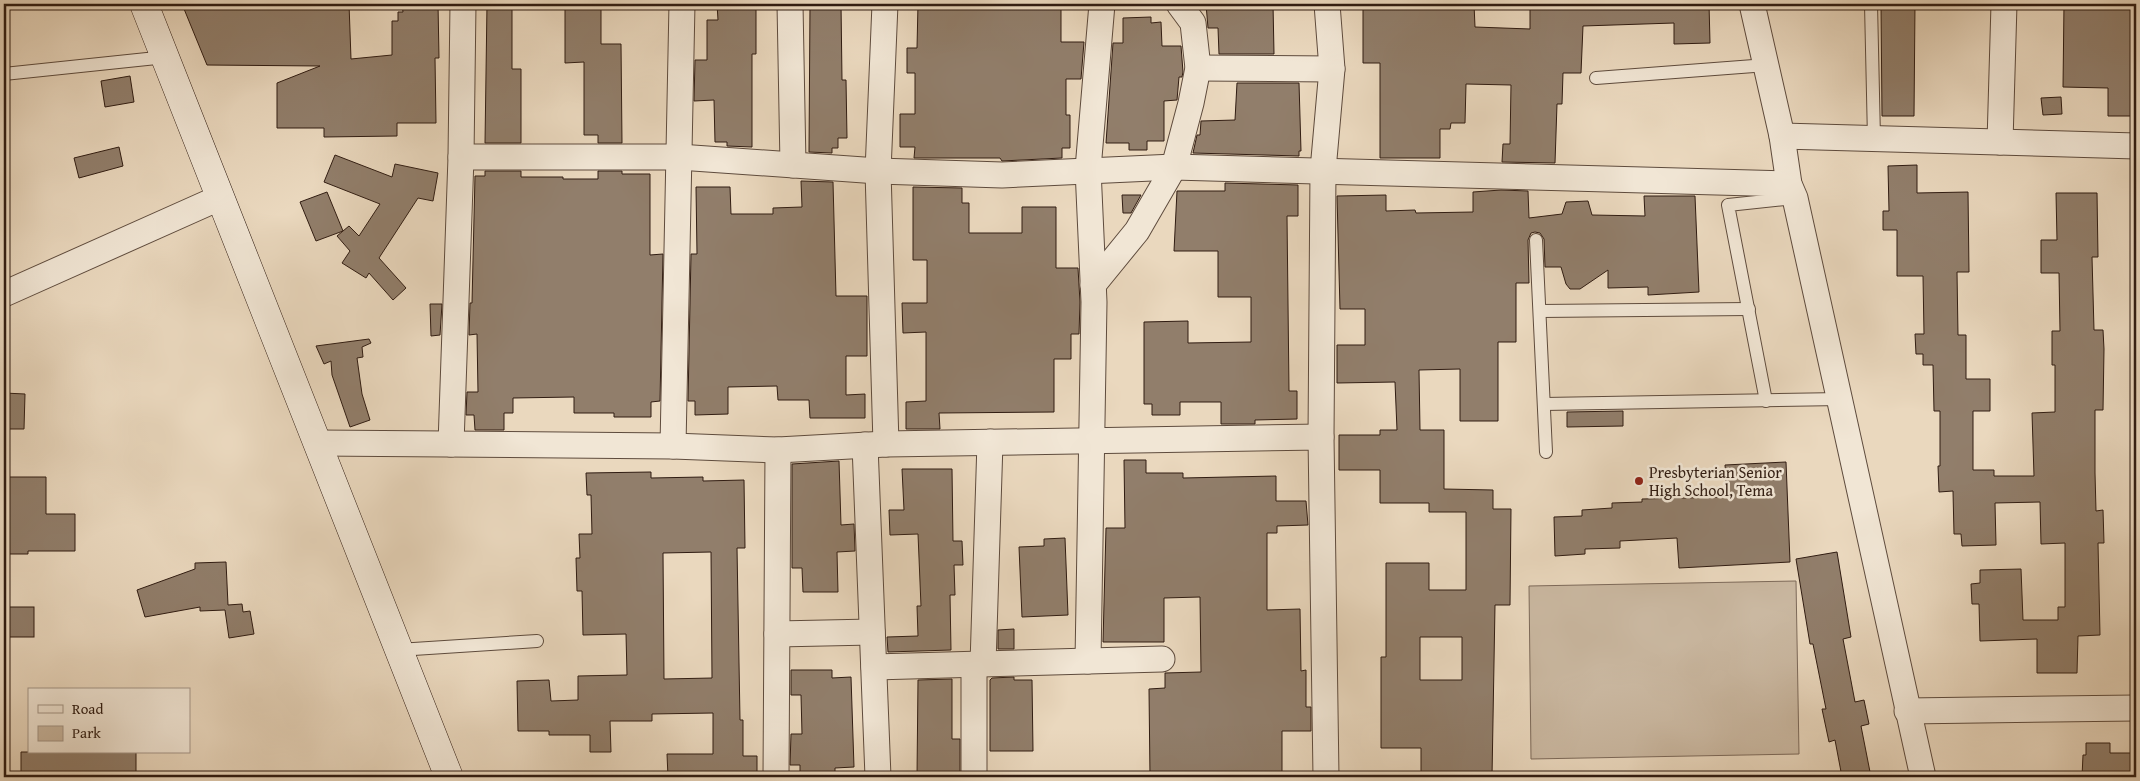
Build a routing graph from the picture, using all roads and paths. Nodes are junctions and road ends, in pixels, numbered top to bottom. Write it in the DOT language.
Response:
graph roads {
  1 [pos="144,4"];
  2 [pos="463,4"];
  3 [pos="682,4"];
  4 [pos="790,4"];
  5 [pos="885,4"];
  6 [pos="1102,4"];
  7 [pos="1179,4"];
  8 [pos="1327,4"];
  9 [pos="1752,4"];
  10 [pos="1871,4"];
  11 [pos="2004,4"];
  12 [pos="166,56"];
  13 [pos="1768,65"];
  14 [pos="1198,68"];
  15 [pos="1332,69"];
  16 [pos="4,74"];
  17 [pos="1596,78"];
  18 [pos="1782,136"];
  19 [pos="1874,139"];
  20 [pos="2000,142"];
  21 [pos="2136,146"];
  22 [pos="461,158"];
  23 [pos="679,158"];
  24 [pos="793,165"];
  25 [pos="1174,166"];
  26 [pos="1088,169"];
  27 [pos="1323,170"];
  28 [pos="878,171"];
  29 [pos="1792,191"];
  30 [pos="219,198"];
  31 [pos="1536,240"];
  32 [pos="1093,285"];
  33 [pos="4,294"];
  34 [pos="1749,310"];
  35 [pos="1540,311"];
  36 [pos="1841,399"];
  37 [pos="1766,400"];
  38 [pos="1544,404"];
  39 [pos="1321,437"];
  40 [pos="1093,440"];
  41 [pos="990,442"];
  42 [pos="318,443"];
  43 [pos="451,444"];
  44 [pos="875,445"];
  45 [pos="673,446"];
  46 [pos="778,450"];
  47 [pos="1546,452"];
  48 [pos="872,632"];
  49 [pos="777,634"];
  50 [pos="536,641"];
  51 [pos="398,650"];
  52 [pos="1162,659"];
  53 [pos="1088,661"];
  54 [pos="978,664"];
  55 [pos="874,667"];
  56 [pos="2136,708"];
  57 [pos="1908,711"];
  58 [pos="449,777"];
  59 [pos="776,777"];
  60 [pos="878,777"];
  61 [pos="974,777"];
  62 [pos="1326,777"];
  63 [pos="1924,777"];
  1 -- 12 [label="street"];
  2 -- 22 [label="street"];
  3 -- 23 [label="street"];
  4 -- 24 [label="street"];
  5 -- 28 [label="street"];
  6 -- 26 [label="street"];
  7 -- 14 [label="street"];
  8 -- 15 [label="street"];
  9 -- 13 [label="street"];
  10 -- 19 [label="lane"];
  11 -- 20 [label="street"];
  12 -- 16 [label="lane"];
  12 -- 30 [label="street"];
  13 -- 17 [label="lane"];
  13 -- 18 [label="street"];
  14 -- 15 [label="street"];
  14 -- 25 [label="street"];
  15 -- 27 [label="street"];
  18 -- 19 [label="street"];
  18 -- 29 [label="street"];
  19 -- 20 [label="street"];
  20 -- 21 [label="street"];
  22 -- 23 [label="street"];
  22 -- 43 [label="street"];
  23 -- 24 [label="street"];
  23 -- 45 [label="street"];
  24 -- 28 [label="street"];
  25 -- 26 [label="street"];
  25 -- 27 [label="street"];
  25 -- 32 [label="street"];
  26 -- 28 [label="street"];
  26 -- 32 [label="street"];
  27 -- 29 [label="street"];
  27 -- 39 [label="street"];
  28 -- 44 [label="street"];
  29 -- 34 [label="lane"];
  29 -- 36 [label="street"];
  30 -- 33 [label="street"];
  30 -- 42 [label="street"];
  31 -- 35 [label="lane"];
  32 -- 40 [label="street"];
  34 -- 35 [label="lane"];
  34 -- 37 [label="lane"];
  35 -- 38 [label="lane"];
  36 -- 37 [label="lane"];
  36 -- 57 [label="street"];
  37 -- 38 [label="lane"];
  38 -- 47 [label="lane"];
  39 -- 40 [label="street"];
  39 -- 62 [label="street"];
  40 -- 41 [label="street"];
  40 -- 53 [label="street"];
  41 -- 44 [label="street"];
  41 -- 54 [label="street"];
  42 -- 43 [label="street"];
  42 -- 51 [label="street"];
  43 -- 45 [label="street"];
  44 -- 46 [label="street"];
  44 -- 48 [label="street"];
  45 -- 46 [label="street"];
  46 -- 49 [label="street"];
  48 -- 49 [label="street"];
  48 -- 55 [label="street"];
  49 -- 59 [label="street"];
  50 -- 51 [label="lane"];
  51 -- 58 [label="street"];
  52 -- 53 [label="street"];
  53 -- 54 [label="street"];
  54 -- 55 [label="street"];
  54 -- 61 [label="street"];
  55 -- 60 [label="street"];
  56 -- 57 [label="street"];
  57 -- 63 [label="street"];
}
